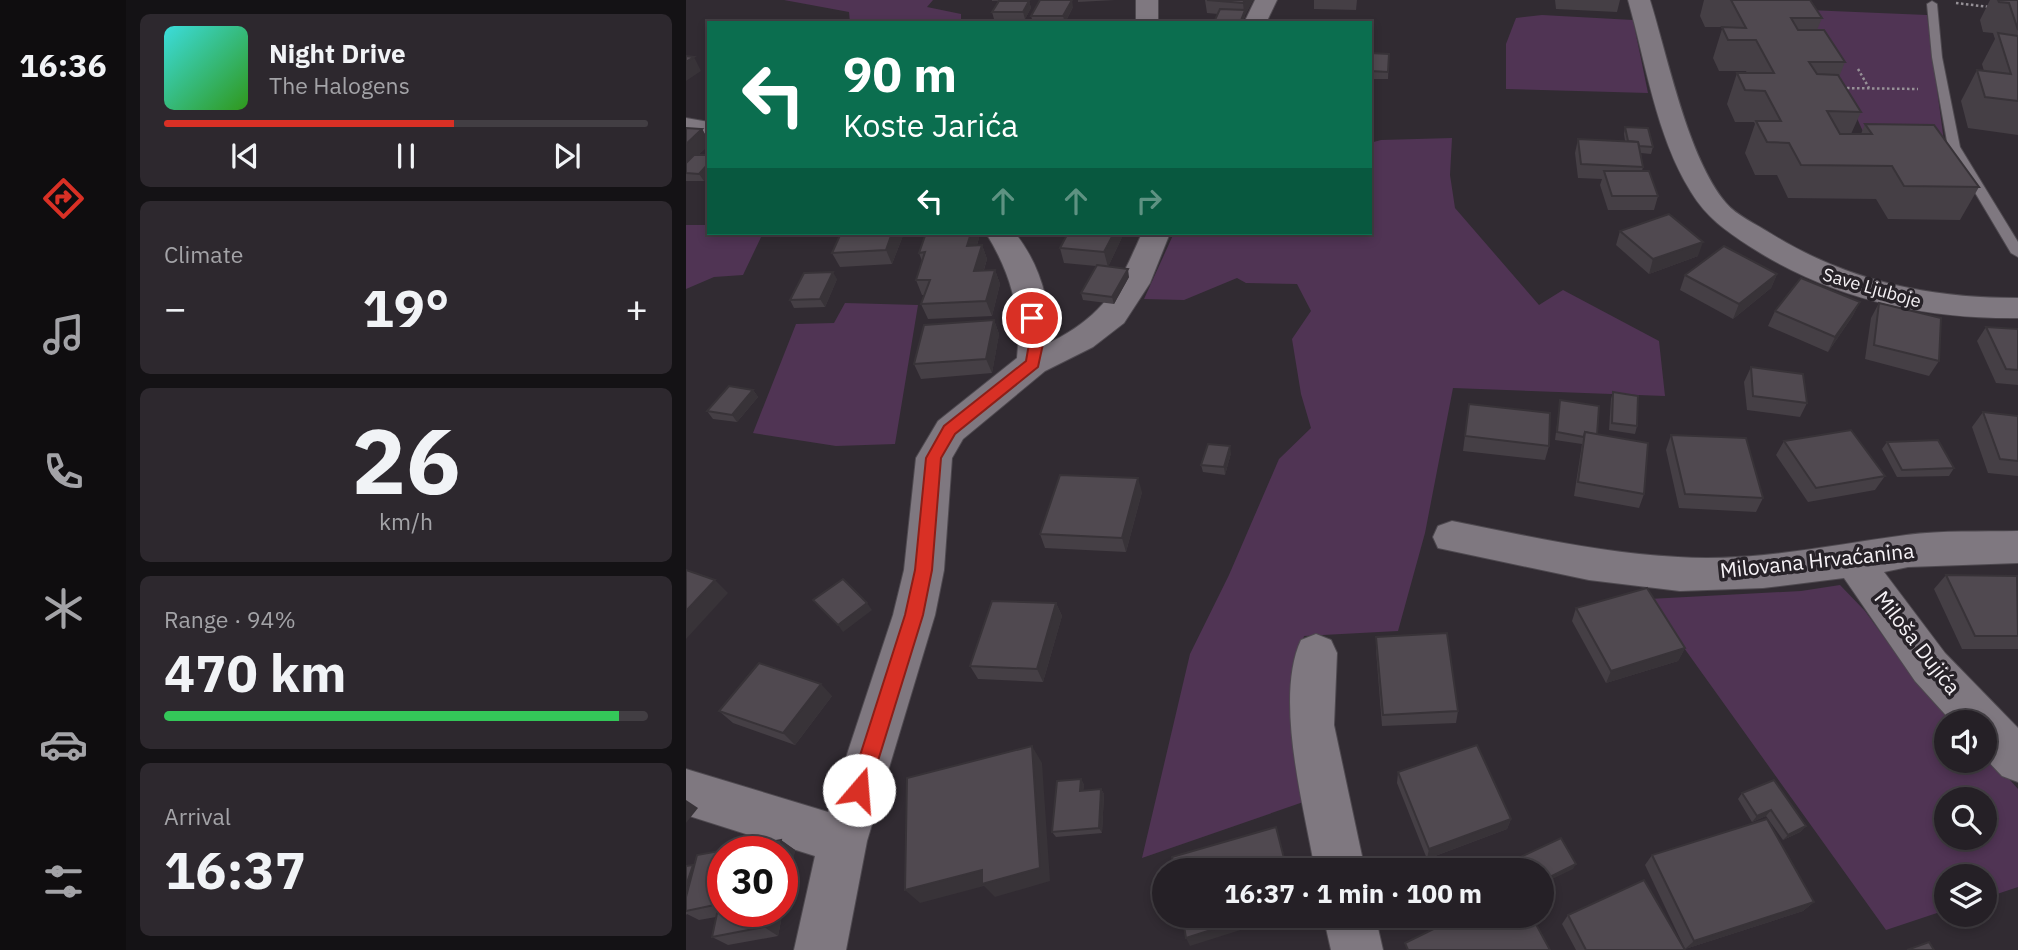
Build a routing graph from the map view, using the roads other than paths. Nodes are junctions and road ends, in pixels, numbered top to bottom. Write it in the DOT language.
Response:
graph roads {
  1 [pos="1147,0"];
  2 [pos="1266,0"];
  3 [pos="1639,0"];
  4 [pos="1932,2"];
  5 [pos="1147,21"];
  6 [pos="1256,21"];
  7 [pos="686,127"];
  8 [pos="707,130"];
  9 [pos="1001,235"];
  10 [pos="1155,235"];
  11 [pos="2018,253"];
  12 [pos="2018,308"];
  13 [pos="1032,363"];
  14 [pos="1452,537"];
  15 [pos="2018,547"];
  16 [pos="1854,561"];
  17 [pos="1316,653"];
  18 [pos="1971,710"];
  19 [pos="1997,738"];
  20 [pos="2018,760"];
  21 [pos="686,792"];
  22 [pos="843,841"];
  23 [pos="1338,858"];
  24 [pos="1352,928"];
  25 [pos="820,950"];
  26 [pos="1357,950"];
  1 -- 5 [label="street"];
  2 -- 6 [label="street"];
  3 -- 12 [label="street, Save Ljuboje"];
  4 -- 11 [label="lane"];
  7 -- 8 [label="street"];
  9 -- 13 [label="street"];
  10 -- 13 [label="street"];
  13 -- 22 [label="street"];
  14 -- 16 [label="street, Milovana Hrvaćanina"];
  15 -- 16 [label="street, Milovana Hrvaćanina"];
  16 -- 18 [label="street, Miloša Dujića"];
  17 -- 23 [label="street"];
  19 -- 20 [label="street, Miloša Dujića"];
  21 -- 22 [label="street"];
  22 -- 25 [label="street"];
  24 -- 26 [label="street"];
}
